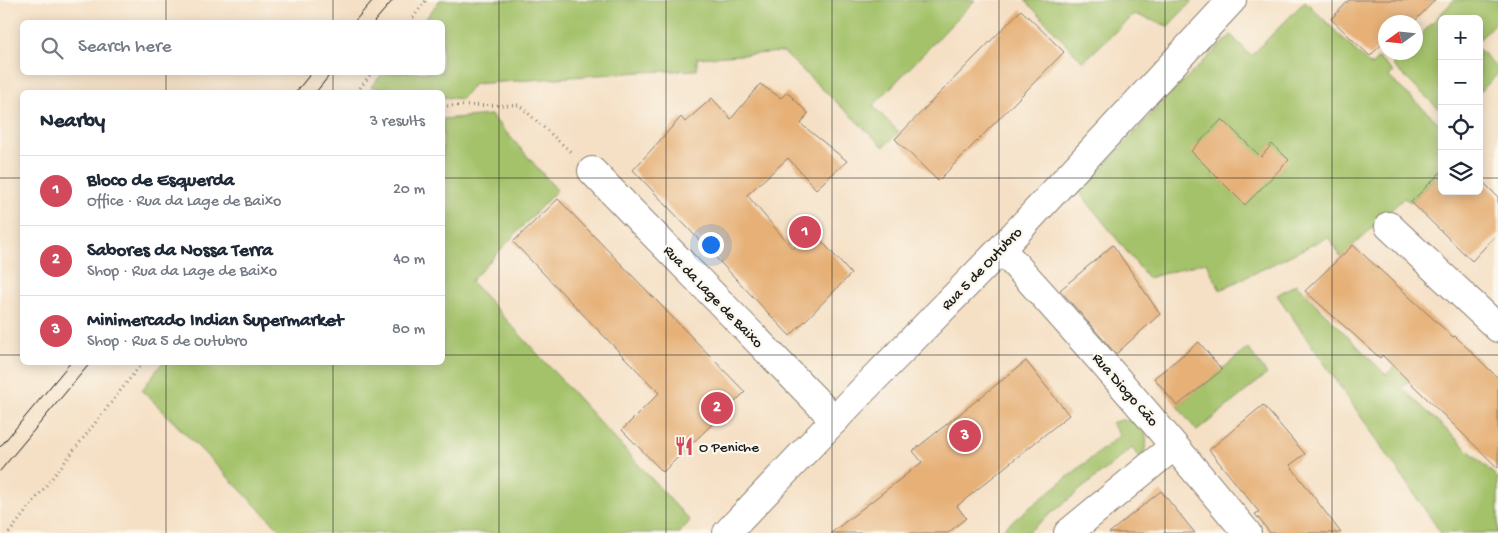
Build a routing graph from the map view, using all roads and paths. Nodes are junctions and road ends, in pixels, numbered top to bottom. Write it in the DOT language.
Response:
graph roads {
  1 [pos="426,0"];
  2 [pos="1232,0"];
  3 [pos="411,20"];
  4 [pos="370,75"];
  5 [pos="358,90"];
  6 [pos="445,106"];
  7 [pos="592,171"];
  8 [pos="1389,226"];
  9 [pos="1001,249"];
  10 [pos="1498,328"];
  11 [pos="141,365"];
  12 [pos="835,420"];
  13 [pos="1174,446"];
  14 [pos="9,533"];
  15 [pos="726,533"];
  16 [pos="1068,533"];
  17 [pos="1247,533"];
  1 -- 3 [label="path"];
  2 -- 9 [label="street, Rua 5 de Outubro"];
  4 -- 5 [label="path"];
  6 -- 7 [label="path"];
  7 -- 12 [label="street, Rua da Lage de Baixo"];
  8 -- 10 [label="street"];
  9 -- 12 [label="street, Rua 5 de Outubro"];
  9 -- 13 [label="street, Rua Diogo Cão"];
  11 -- 14 [label="path"];
  12 -- 15 [label="street, Rua 5 de Outubro"];
  13 -- 16 [label="street"];
  13 -- 17 [label="street, Rua Diogo Cão"];
}
